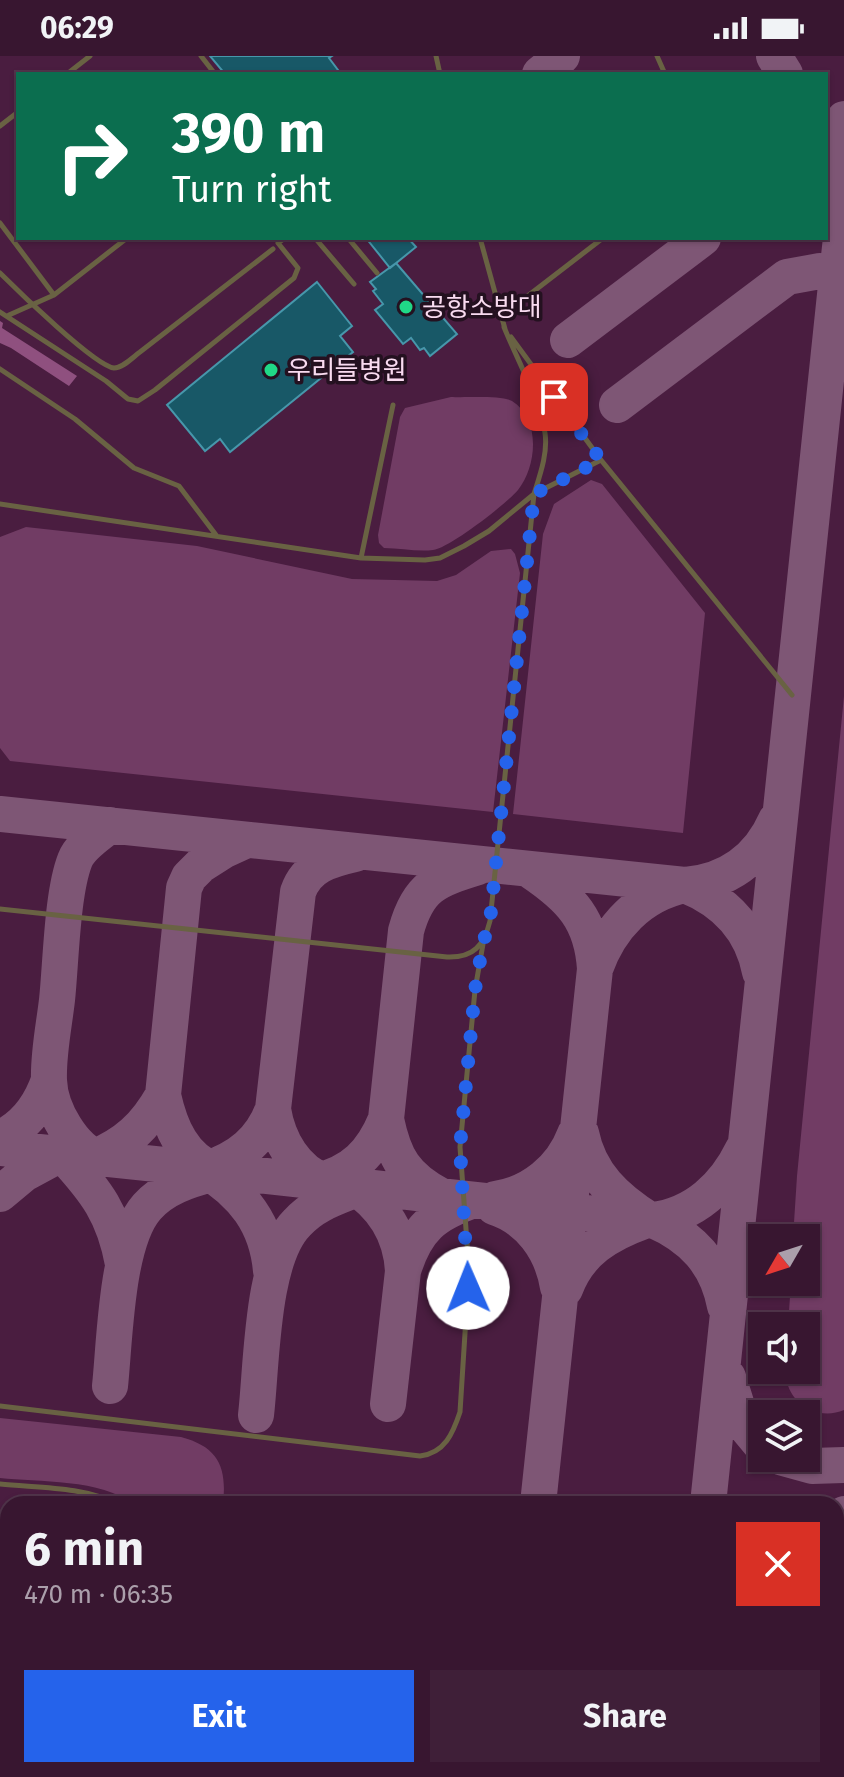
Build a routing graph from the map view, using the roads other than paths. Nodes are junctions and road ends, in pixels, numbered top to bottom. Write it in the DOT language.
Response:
graph roads {
  1 [pos="90,56"];
  2 [pos="201,56"];
  3 [pos="70,72"];
  4 [pos="213,72"];
  5 [pos="16,114"];
  6 [pos="0,126"];
  7 [pos="0,223"];
  8 [pos="124,240"];
  9 [pos="283,240"];
  10 [pos="317,240"];
  11 [pos="350,240"];
  12 [pos="481,240"];
  13 [pos="600,240"];
  14 [pos="276,246"];
  15 [pos="0,273"];
  16 [pos="377,273"];
  17 [pos="354,284"];
  18 [pos="54,295"];
  19 [pos="32,305"];
  20 [pos="0,312"];
  21 [pos="499,312"];
  22 [pos="8,316"];
  23 [pos="504,327"];
  24 [pos="0,369"];
  25 [pos="393,405"];
  26 [pos="601,460"];
  27 [pos="534,494"];
  28 [pos="0,504"];
  29 [pos="216,536"];
  30 [pos="361,558"];
  31 [pos="792,695"];
  32 [pos="0,909"];
  33 [pos="483,943"];
  34 [pos="0,1406"];
  35 [pos="0,1484"];
  36 [pos="99,1496"];
  1 -- 3 [label="lane"];
  2 -- 4 [label="lane"];
  5 -- 6 [label="lane"];
  7 -- 18 [label="lane"];
  8 -- 18 [label="lane"];
  9 -- 14 [label="lane"];
  10 -- 17 [label="lane"];
  11 -- 16 [label="lane"];
  12 -- 21 [label="lane"];
  13 -- 21 [label="lane"];
  14 -- 19 [label="lane"];
  14 -- 22 [label="lane"];
  15 -- 19 [label="lane"];
  18 -- 19 [label="lane"];
  19 -- 22 [label="lane"];
  20 -- 22 [label="lane"];
  21 -- 23 [label="lane"];
  23 -- 26 [label="lane"];
  23 -- 27 [label="lane"];
  24 -- 29 [label="lane"];
  25 -- 30 [label="lane"];
  26 -- 27 [label="lane"];
  26 -- 31 [label="lane"];
  27 -- 30 [label="lane"];
  27 -- 33 [label="lane"];
  28 -- 29 [label="lane"];
  29 -- 30 [label="lane"];
  32 -- 33 [label="lane"];
  33 -- 34 [label="lane"];
  35 -- 36 [label="lane"];
}
